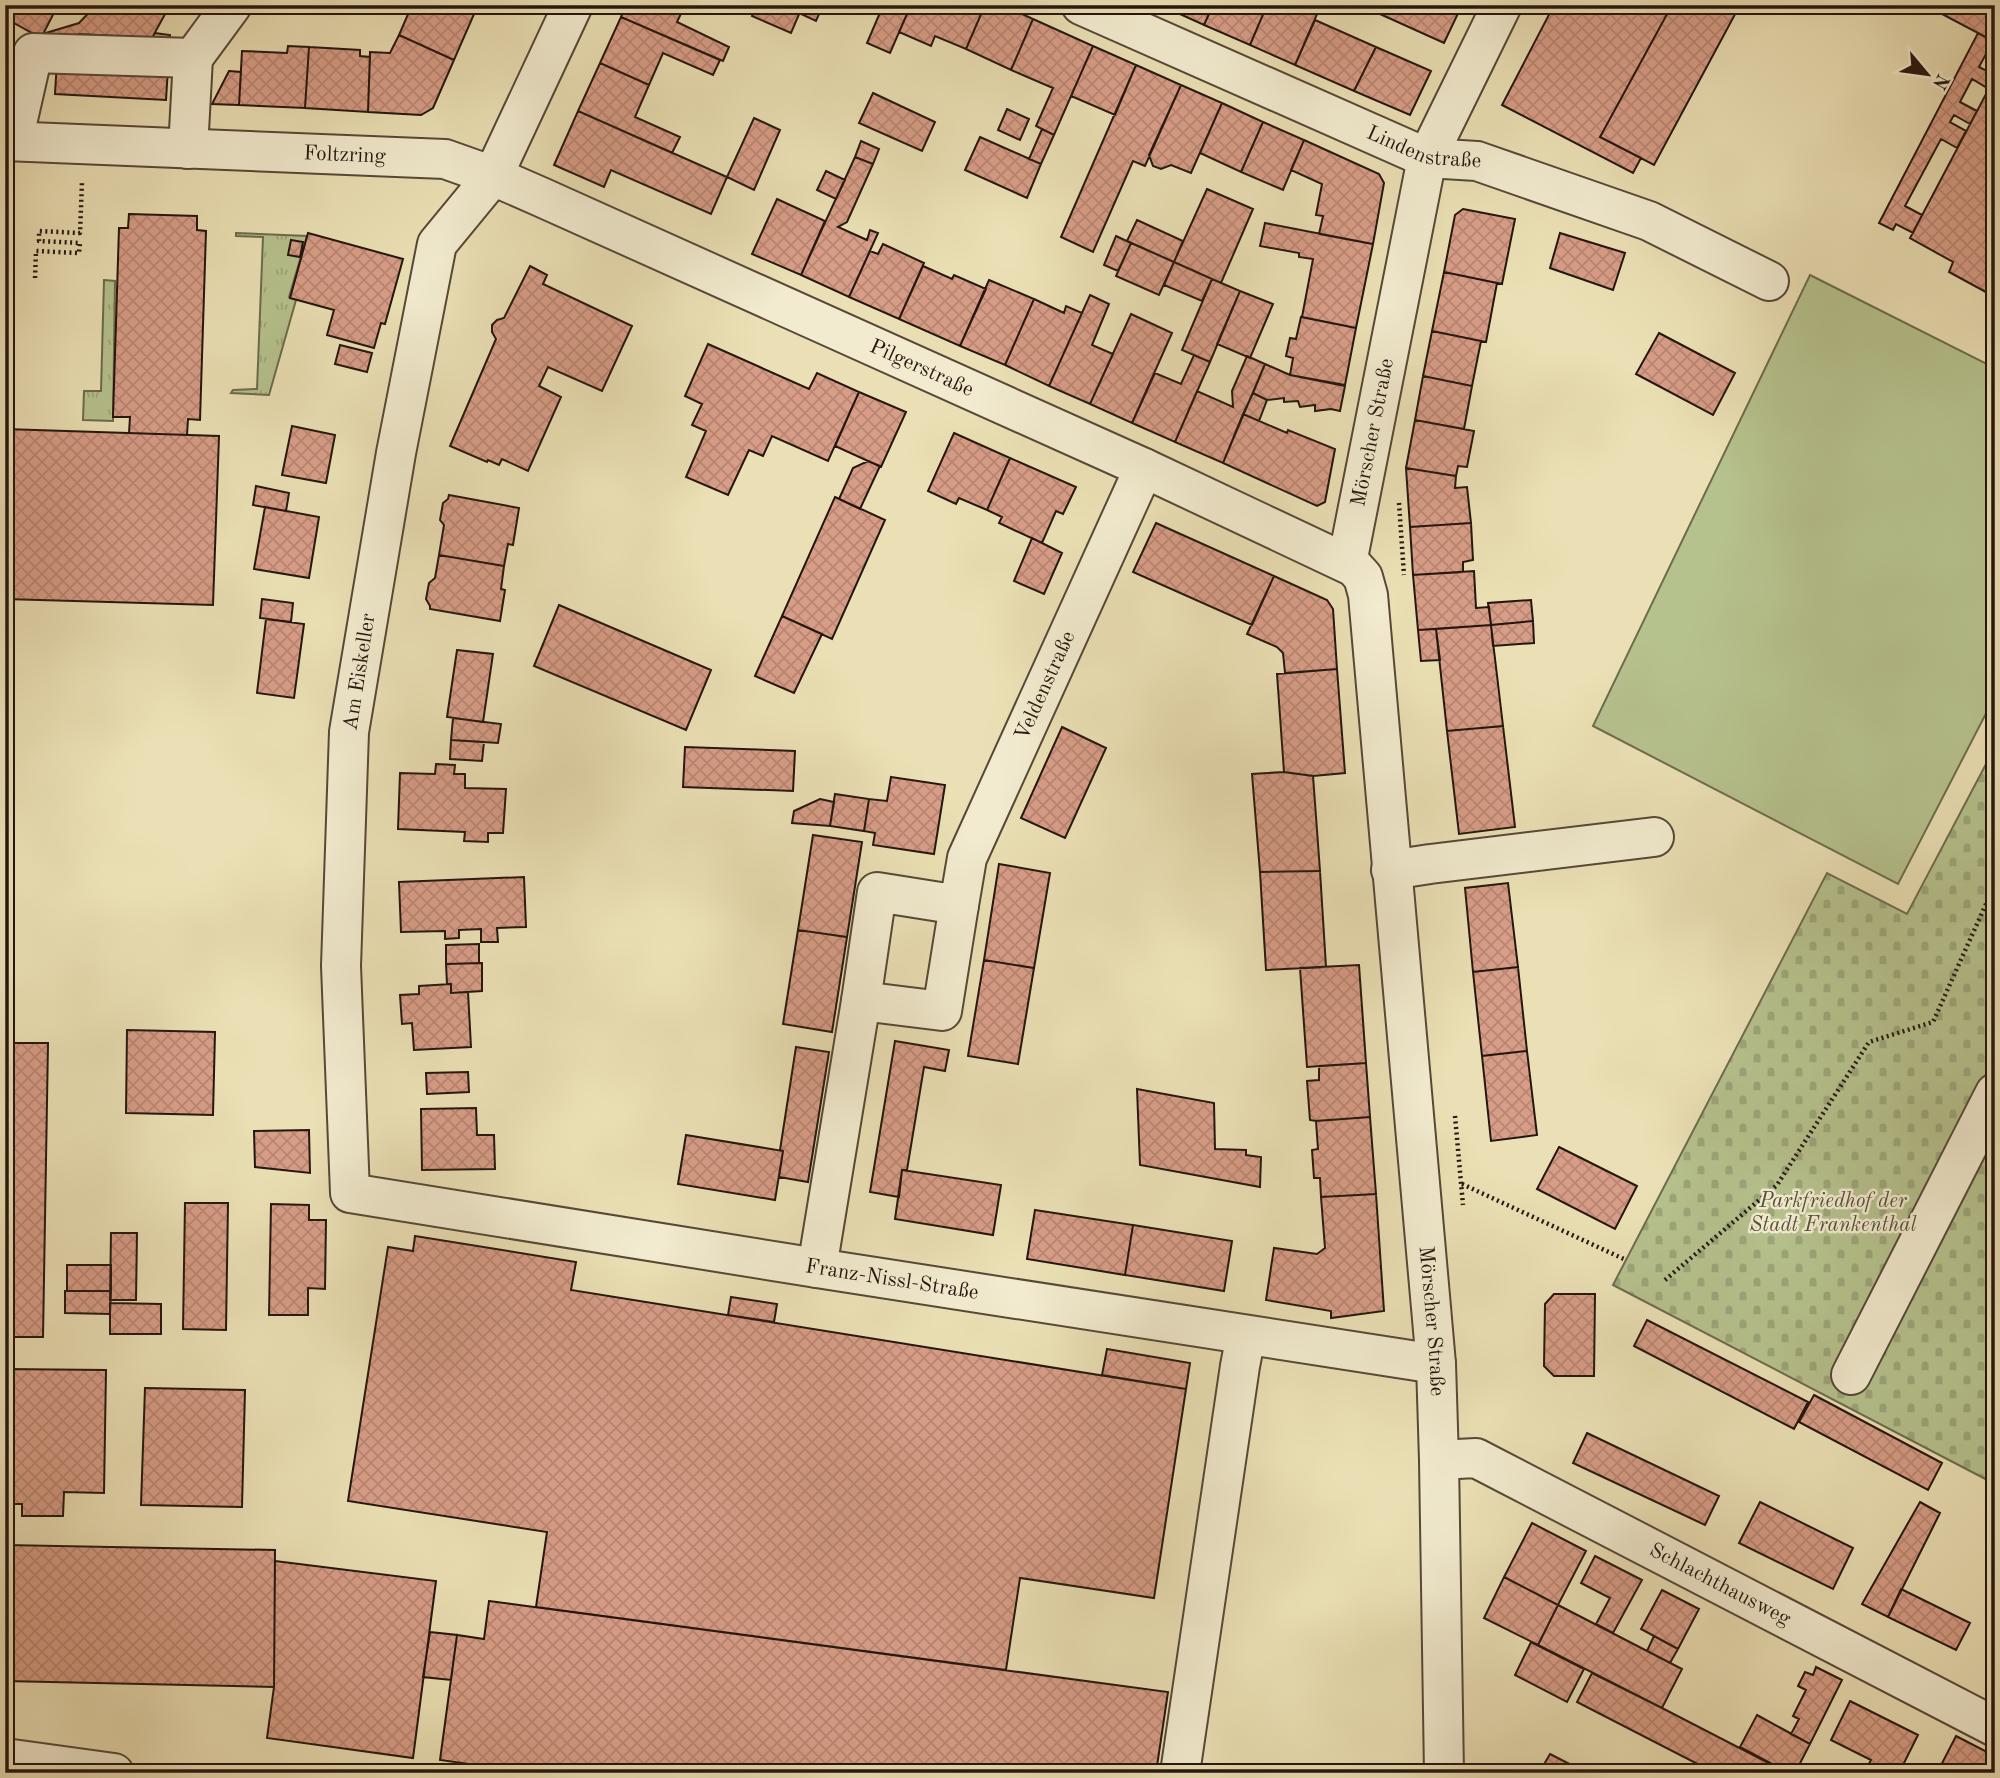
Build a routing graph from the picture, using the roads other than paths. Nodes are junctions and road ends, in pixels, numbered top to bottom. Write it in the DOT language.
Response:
graph roads {
  1 [pos="232,5"];
  2 [pos="573,5"];
  3 [pos="1081,5"];
  4 [pos="1502,5"];
  5 [pos="192,71"];
  6 [pos="9,141"];
  7 [pos="188,149"];
  8 [pos="1427,158"];
  9 [pos="493,176"];
  10 [pos="1769,281"];
  11 [pos="1144,468"];
  12 [pos="1347,563"];
  13 [pos="1654,837"];
  14 [pos="1391,870"];
  15 [pos="959,905"];
  16 [pos="860,1001"];
  17 [pos="1995,1093"];
  18 [pos="350,1193"];
  19 [pos="817,1268"];
  20 [pos="1246,1335"];
  21 [pos="1436,1364"];
  22 [pos="1851,1375"];
  23 [pos="1439,1460"];
  24 [pos="1995,1727"];
  25 [pos="5,1758"];
  26 [pos="114,1773"];
  27 [pos="1180,1773"];
  28 [pos="1444,1773"];
  1 -- 5 [label="street"];
  2 -- 9 [label="street"];
  3 -- 8 [label="street, Lindenstraße"];
  4 -- 8 [label="street, Mörscher Straße"];
  5 -- 6 [label="street"];
  5 -- 7 [label="street"];
  6 -- 7 [label="street, Foltzring"];
  7 -- 9 [label="street, Foltzring"];
  8 -- 10 [label="street, Lindenstraße"];
  8 -- 12 [label="street, Mörscher Straße"];
  9 -- 11 [label="street, Pilgerstraße"];
  9 -- 18 [label="street, Am Eiskeller"];
  11 -- 12 [label="street, Pilgerstraße"];
  11 -- 15 [label="street, Veldenstraße"];
  12 -- 14 [label="street, Mörscher Straße"];
  13 -- 14 [label="street"];
  14 -- 21 [label="street, Mörscher Straße"];
  15 -- 16 [label="street, Veldenstraße"];
  15 -- 16 [label="street"];
  16 -- 19 [label="street"];
  17 -- 22 [label="street"];
  18 -- 19 [label="street, Franz-Nissl-Straße"];
  19 -- 20 [label="street, Franz-Nissl-Straße"];
  20 -- 21 [label="street, Franz-Nissl-Straße"];
  20 -- 27 [label="street"];
  21 -- 23 [label="street, Mörscher Straße"];
  23 -- 24 [label="street, Schlachthausweg"];
  23 -- 28 [label="street, Mörscher Straße"];
  25 -- 26 [label="street"];
}
